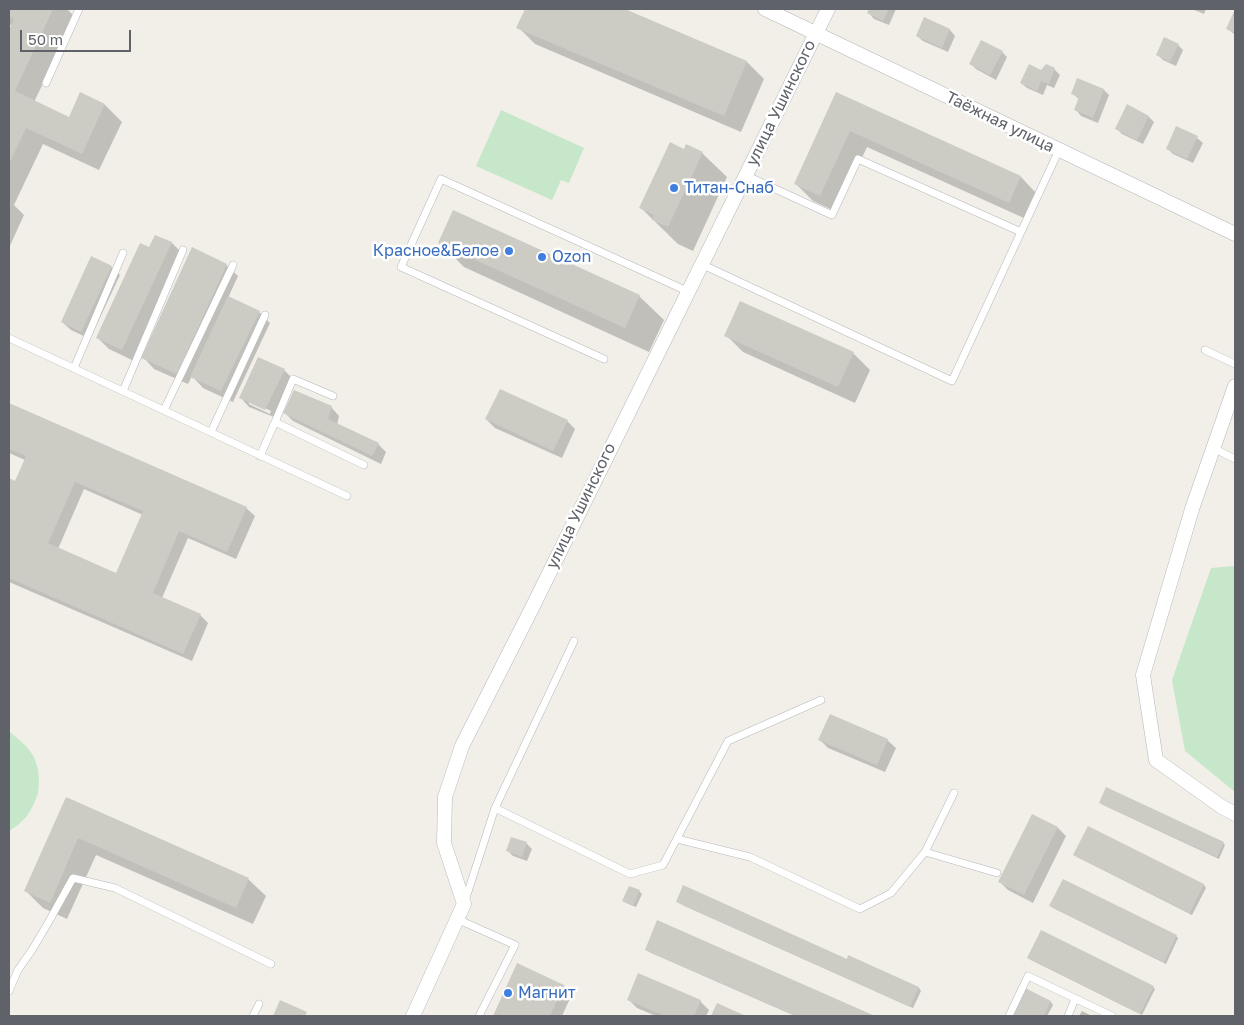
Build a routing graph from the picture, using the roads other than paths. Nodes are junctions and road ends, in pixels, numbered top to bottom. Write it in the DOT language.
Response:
graph roads {
  1 [pos="79,9"];
  2 [pos="765,9"];
  3 [pos="828,9"];
  4 [pos="816,33"];
  5 [pos="46,83"];
  6 [pos="1059,150"];
  7 [pos="745,175"];
  8 [pos="1021,232"];
  9 [pos="1235,234"];
  10 [pos="183,250"];
  11 [pos="123,253"];
  12 [pos="701,264"];
  13 [pos="233,265"];
  14 [pos="687,291"];
  15 [pos="265,315"];
  16 [pos="9,338"];
  17 [pos="1205,350"];
  18 [pos="604,359"];
  19 [pos="1235,364"];
  20 [pos="74,368"];
  21 [pos="1235,386"];
  22 [pos="123,391"];
  23 [pos="334,396"];
  24 [pos="164,410"];
  25 [pos="275,422"];
  26 [pos="210,432"];
  27 [pos="1213,448"];
  28 [pos="260,456"];
  29 [pos="1235,459"];
  30 [pos="364,465"];
  31 [pos="347,496"];
  32 [pos="574,641"];
  33 [pos="821,700"];
  34 [pos="954,793"];
  35 [pos="495,808"];
  36 [pos="1235,814"];
  37 [pos="677,839"];
  38 [pos="926,852"];
  39 [pos="997,873"];
  40 [pos="464,904"];
  41 [pos="457,919"];
  42 [pos="271,964"];
  43 [pos="9,991"];
  44 [pos="1076,999"];
  45 [pos="259,1004"];
  46 [pos="253,1016"];
  47 [pos="413,1016"];
  48 [pos="479,1016"];
  49 [pos="1009,1016"];
  50 [pos="1068,1016"];
  51 [pos="1112,1016"];
  1 -- 5 [label="lane"];
  2 -- 4 [label="street, Таёжная улица"];
  3 -- 4 [label="street, улица Ушинского"];
  4 -- 6 [label="street, Таёжная улица"];
  4 -- 7 [label="street, улица Ушинского"];
  6 -- 8 [label="lane"];
  6 -- 9 [label="street, Таёжная улица"];
  7 -- 8 [label="lane"];
  7 -- 12 [label="street, улица Ушинского"];
  8 -- 12 [label="lane"];
  10 -- 22 [label="lane"];
  11 -- 20 [label="lane"];
  12 -- 14 [label="street, улица Ушинского"];
  13 -- 24 [label="lane"];
  14 -- 18 [label="lane"];
  14 -- 40 [label="street, улица Ушинского"];
  15 -- 26 [label="lane"];
  16 -- 20 [label="lane"];
  17 -- 19 [label="lane"];
  20 -- 22 [label="lane"];
  21 -- 27 [label="street"];
  22 -- 24 [label="lane"];
  23 -- 25 [label="lane"];
  24 -- 26 [label="lane"];
  25 -- 28 [label="lane"];
  25 -- 30 [label="lane"];
  26 -- 28 [label="lane"];
  27 -- 29 [label="lane"];
  27 -- 36 [label="street"];
  28 -- 31 [label="lane"];
  32 -- 35 [label="lane"];
  33 -- 37 [label="lane"];
  34 -- 38 [label="lane"];
  35 -- 37 [label="lane"];
  35 -- 40 [label="lane"];
  37 -- 38 [label="lane"];
  38 -- 39 [label="lane"];
  40 -- 41 [label="street"];
  41 -- 47 [label="street"];
  41 -- 48 [label="lane"];
  42 -- 43 [label="lane"];
  44 -- 49 [label="lane"];
  44 -- 50 [label="lane"];
  44 -- 51 [label="lane"];
  45 -- 46 [label="lane"];
}
